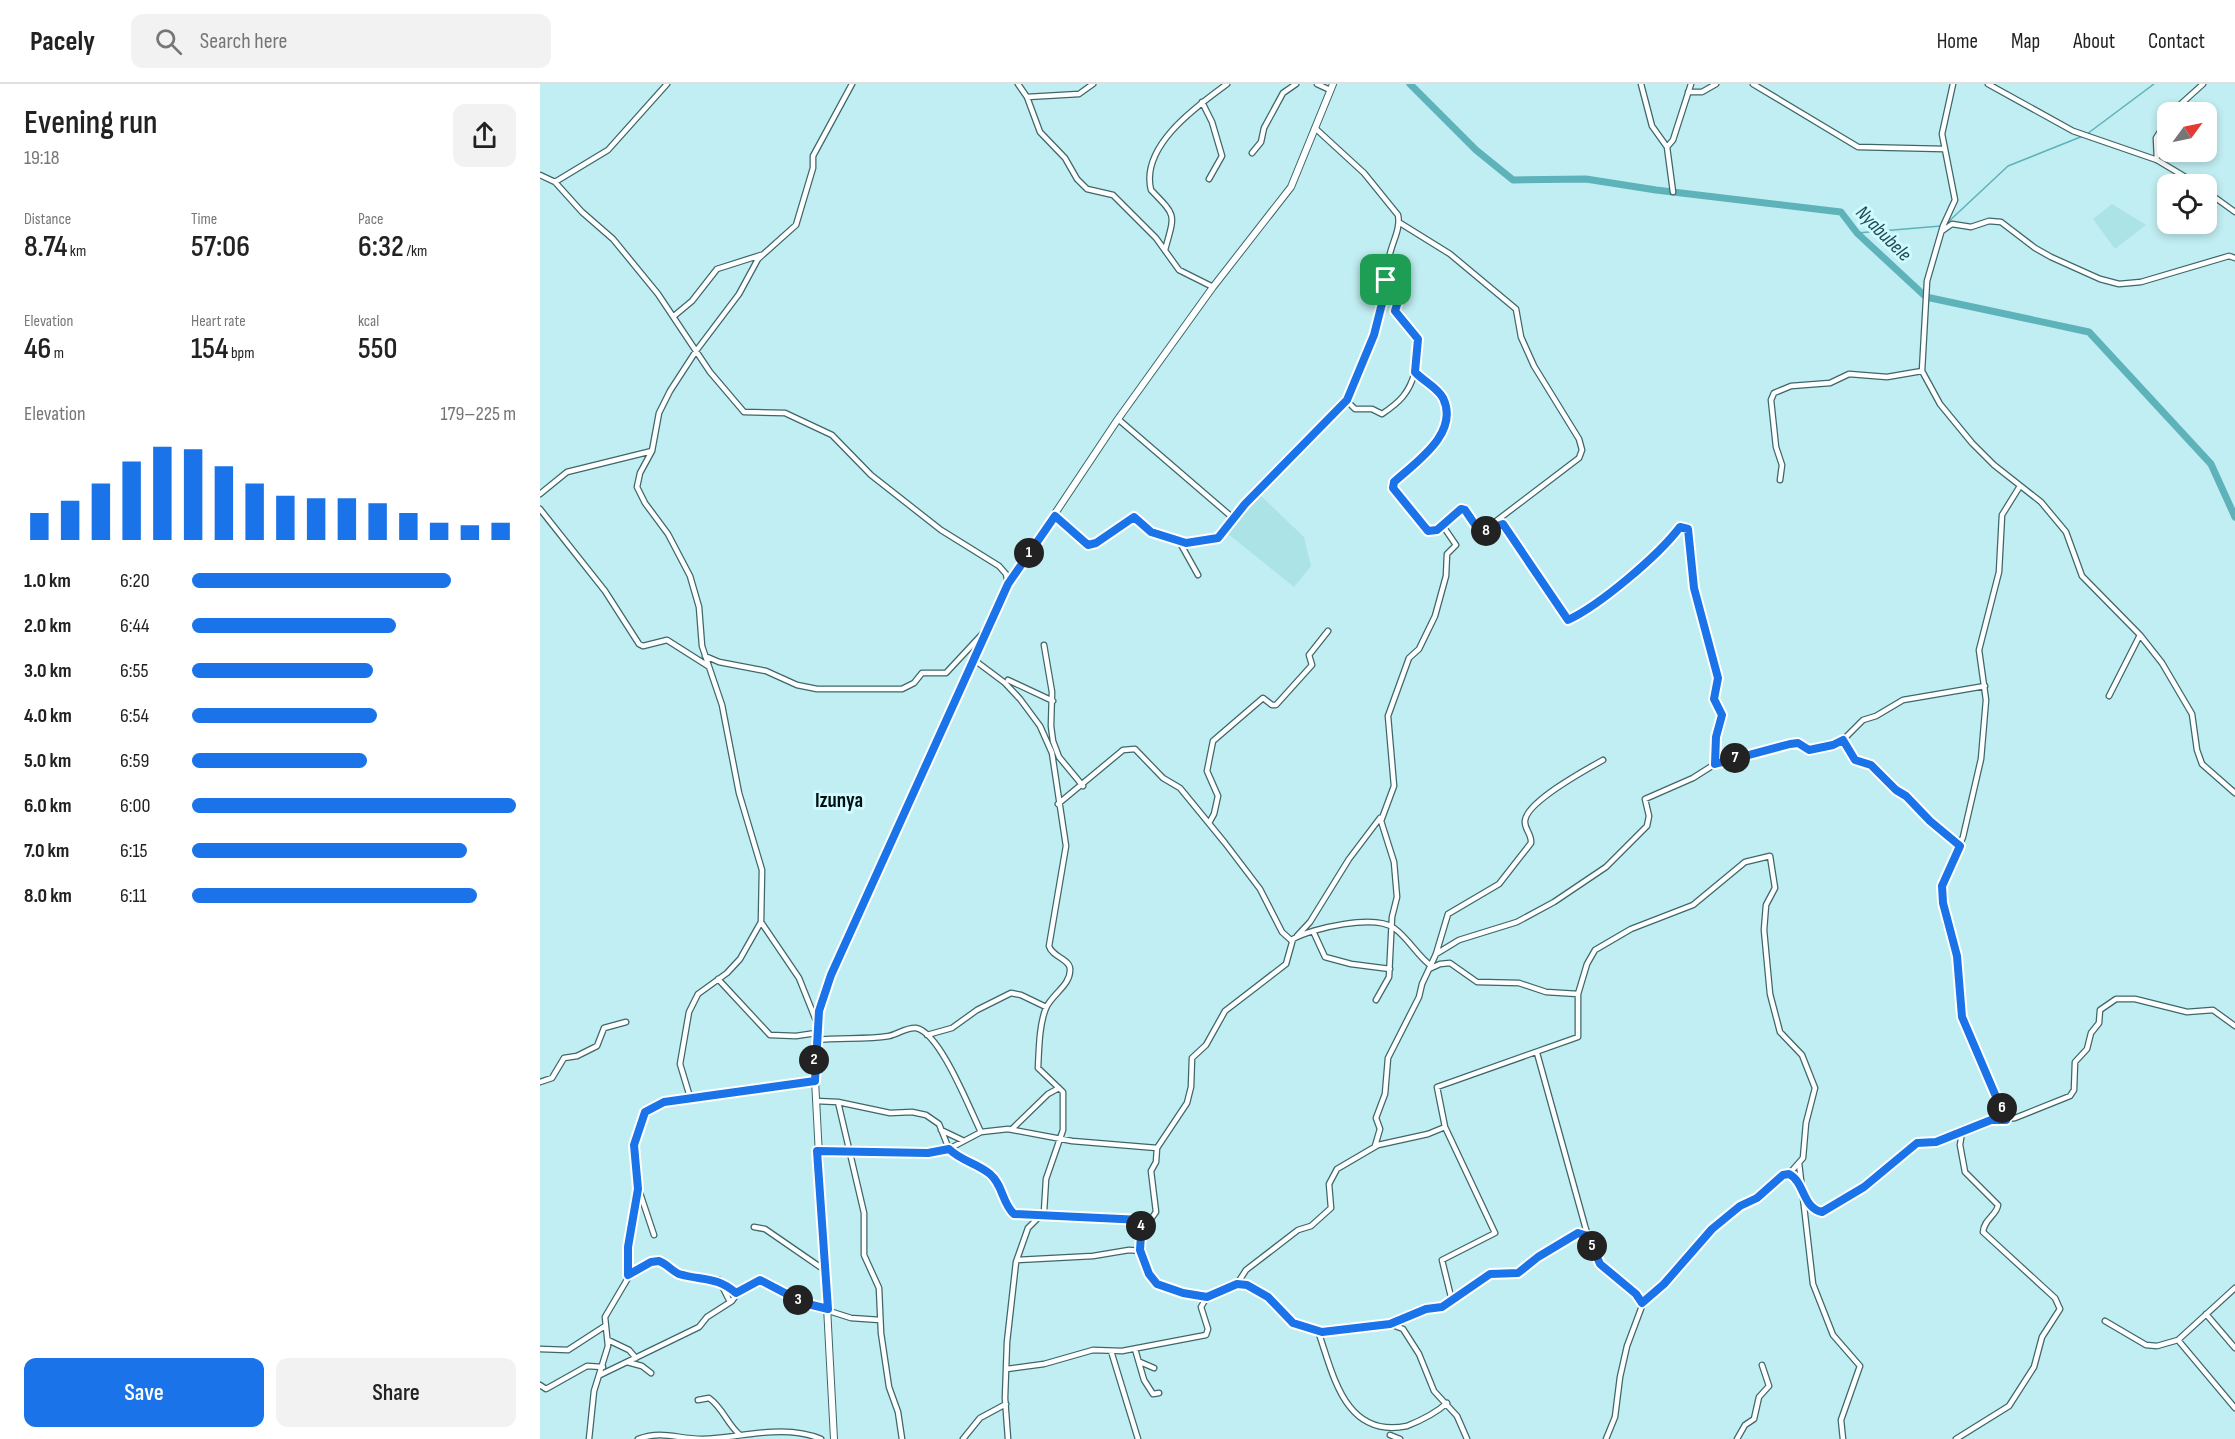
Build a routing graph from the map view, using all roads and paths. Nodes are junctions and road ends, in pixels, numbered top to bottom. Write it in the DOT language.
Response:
graph roads {
  1 [pos="667,84"];
  2 [pos="852,84"];
  3 [pos="1018,84"];
  4 [pos="1093,84"];
  5 [pos="1227,84"];
  6 [pos="1296,84"];
  7 [pos="1317,84"];
  8 [pos="1641,84"];
  9 [pos="1690,84"];
  10 [pos="1716,84"];
  11 [pos="1953,84"];
  12 [pos="1988,84"];
  13 [pos="2203,84"];
  14 [pos="1756,85"];
  15 [pos="1332,87"];
  16 [pos="1688,92"];
  17 [pos="1027,97"];
  18 [pos="1202,102"];
  19 [pos="2183,102"];
  20 [pos="1316,128"];
  21 [pos="2157,136"];
  22 [pos="1667,147"];
  23 [pos="1944,149"];
  24 [pos="1252,153"];
  25 [pos="2157,160"];
  26 [pos="2160,162"];
  27 [pos="2180,174"];
  28 [pos="540,175"];
  29 [pos="1209,179"];
  30 [pos="555,182"];
  31 [pos="1673,192"];
  32 [pos="2217,199"];
  33 [pos="2235,212"];
  34 [pos="1400,222"];
  35 [pos="1942,231"];
  36 [pos="1165,250"];
  37 [pos="763,254"];
  38 [pos="2235,258"];
  39 [pos="1390,272"];
  40 [pos="1213,287"];
  41 [pos="674,316"];
  42 [pos="696,351"];
  43 [pos="1922,371"];
  44 [pos="1415,372"];
  45 [pos="1344,404"];
  46 [pos="1118,419"];
  47 [pos="652,451"];
  48 [pos="1780,480"];
  49 [pos="2020,486"];
  50 [pos="540,494"];
  51 [pos="540,509"];
  52 [pos="1055,516"];
  53 [pos="1233,518"];
  54 [pos="1443,526"];
  55 [pos="1483,532"];
  56 [pos="1179,541"];
  57 [pos="1198,575"];
  58 [pos="1008,584"];
  59 [pos="990,625"];
  60 [pos="1328,631"];
  61 [pos="2140,635"];
  62 [pos="1044,645"];
  63 [pos="705,656"];
  64 [pos="973,659"];
  65 [pos="708,666"];
  66 [pos="1008,680"];
  67 [pos="1984,686"];
  68 [pos="2109,696"];
  69 [pos="1053,701"];
  70 [pos="1843,740"];
  71 [pos="1603,760"];
  72 [pos="1715,764"];
  73 [pos="1083,786"];
  74 [pos="2235,793"];
  75 [pos="1058,804"];
  76 [pos="1382,816"];
  77 [pos="1209,823"];
  78 [pos="1960,846"];
  79 [pos="761,922"];
  80 [pos="1392,927"];
  81 [pos="1313,931"];
  82 [pos="1294,939"];
  83 [pos="1436,954"];
  84 [pos="1430,967"];
  85 [pos="1390,969"];
  86 [pos="718,980"];
  87 [pos="1578,994"];
  88 [pos="1376,1000"];
  89 [pos="1047,1007"];
  90 [pos="626,1022"];
  91 [pos="817,1023"];
  92 [pos="2235,1026"];
  93 [pos="927,1035"];
  94 [pos="816,1036"];
  95 [pos="1537,1053"];
  96 [pos="815,1081"];
  97 [pos="540,1082"];
  98 [pos="1059,1088"];
  99 [pos="690,1097"];
  100 [pos="816,1101"];
  101 [pos="838,1102"];
  102 [pos="2006,1120"];
  103 [pos="1445,1127"];
  104 [pos="1012,1129"];
  105 [pos="941,1130"];
  106 [pos="981,1132"];
  107 [pos="1962,1132"];
  108 [pos="962,1140"];
  109 [pos="1061,1140"];
  110 [pos="1375,1146"];
  111 [pos="1157,1148"];
  112 [pos="949,1149"];
  113 [pos="817,1151"];
  114 [pos="850,1151"];
  115 [pos="1799,1162"];
  116 [pos="1789,1174"];
  117 [pos="638,1187"];
  118 [pos="1805,1198"];
  119 [pos="1042,1215"];
  120 [pos="1142,1220"];
  121 [pos="754,1227"];
  122 [pos="654,1235"];
  123 [pos="1588,1236"];
  124 [pos="1141,1251"];
  125 [pos="1017,1260"];
  126 [pos="826,1271"];
  127 [pos="628,1275"];
  128 [pos="719,1281"];
  129 [pos="1237,1284"];
  130 [pos="2235,1288"];
  131 [pos="737,1294"];
  132 [pos="1207,1297"];
  133 [pos="1452,1301"];
  134 [pos="730,1302"];
  135 [pos="1642,1303"];
  136 [pos="828,1309"];
  137 [pos="2206,1314"];
  138 [pos="880,1320"];
  139 [pos="2105,1321"];
  140 [pos="1390,1324"];
  141 [pos="605,1326"];
  142 [pos="1318,1331"];
  143 [pos="608,1340"];
  144 [pos="2178,1340"];
  145 [pos="2235,1348"];
  146 [pos="540,1349"];
  147 [pos="1135,1349"];
  148 [pos="1111,1351"];
  149 [pos="636,1358"];
  150 [pos="627,1362"];
  151 [pos="1140,1362"];
  152 [pos="1762,1365"];
  153 [pos="603,1367"];
  154 [pos="1154,1368"];
  155 [pos="1007,1369"];
  156 [pos="651,1373"];
  157 [pos="600,1376"];
  158 [pos="540,1385"];
  159 [pos="1159,1393"];
  160 [pos="698,1400"];
  161 [pos="1447,1403"];
  162 [pos="1006,1404"];
  163 [pos="2235,1408"];
  164 [pos="1359,1425"];
  165 [pos="740,1435"];
  166 [pos="667,1437"];
  167 [pos="589,1439"];
  168 [pos="638,1439"];
  169 [pos="821,1439"];
  170 [pos="834,1439"];
  171 [pos="902,1439"];
  172 [pos="963,1439"];
  173 [pos="1008,1439"];
  174 [pos="1138,1439"];
  175 [pos="1400,1439"];
  176 [pos="1467,1439"];
  177 [pos="1606,1439"];
  178 [pos="1737,1439"];
  179 [pos="1843,1439"];
  180 [pos="1956,1439"];
  1 -- 30 [label="street"];
  2 -- 37 [label="street"];
  3 -- 17 [label="street"];
  4 -- 17 [label="street"];
  5 -- 18 [label="street"];
  6 -- 24 [label="street"];
  7 -- 15 [label="street"];
  8 -- 22 [label="street"];
  9 -- 16 [label="street"];
  10 -- 16 [label="street"];
  11 -- 23 [label="street"];
  12 -- 25 [label="street"];
  13 -- 19 [label="street"];
  14 -- 23 [label="street"];
  15 -- 20 [label="street"];
  16 -- 22 [label="street"];
  17 -- 36 [label="street"];
  18 -- 29 [label="street"];
  18 -- 36 [label="street"];
  20 -- 34 [label="street"];
  20 -- 40 [label="street"];
  21 -- 25 [label="street"];
  22 -- 31 [label="street"];
  23 -- 35 [label="street"];
  26 -- 27 [label="street"];
  28 -- 30 [label="street"];
  30 -- 41 [label="street"];
  32 -- 33 [label="street"];
  34 -- 39 [label="street"];
  34 -- 55 [label="street"];
  35 -- 38 [label="street"];
  35 -- 43 [label="street"];
  36 -- 40 [label="street"];
  37 -- 41 [label="street"];
  37 -- 42 [label="street"];
  39 -- 44 [label="street"];
  39 -- 45 [label="street"];
  40 -- 46 [label="street"];
  41 -- 42 [label="street"];
  42 -- 47 [label="street"];
  42 -- 58 [label="street"];
  43 -- 48 [label="street"];
  43 -- 49 [label="street"];
  44 -- 45 [label="street"];
  44 -- 54 [label="street"];
  45 -- 53 [label="street"];
  46 -- 52 [label="street"];
  46 -- 53 [label="street"];
  47 -- 50 [label="street"];
  47 -- 63 [label="street"];
  49 -- 61 [label="street"];
  49 -- 67 [label="street"];
  51 -- 65 [label="street"];
  52 -- 56 [label="street"];
  52 -- 58 [label="street"];
  53 -- 56 [label="street"];
  54 -- 55 [label="street"];
  54 -- 76 [label="street"];
  55 -- 72 [label="street"];
  56 -- 57 [label="street"];
  58 -- 59 [label="street"];
  59 -- 63 [label="street"];
  59 -- 64 [label="street"];
  60 -- 77 [label="street"];
  61 -- 68 [label="street"];
  61 -- 74 [label="street"];
  62 -- 69 [label="street"];
  63 -- 65 [label="street"];
  64 -- 75 [label="street"];
  64 -- 91 [label="street"];
  65 -- 79 [label="street"];
  66 -- 69 [label="street"];
  67 -- 70 [label="street"];
  67 -- 78 [label="street"];
  69 -- 73 [label="street"];
  70 -- 72 [label="street"];
  70 -- 78 [label="street"];
  71 -- 83 [label="street"];
  72 -- 83 [label="street"];
  73 -- 75 [label="street"];
  73 -- 77 [label="street"];
  75 -- 89 [label="street"];
  76 -- 80 [label="street"];
  76 -- 82 [label="street"];
  77 -- 82 [label="street"];
  78 -- 102 [label="street"];
  79 -- 86 [label="street"];
  79 -- 91 [label="street"];
  80 -- 81 [label="street"];
  80 -- 84 [label="street"];
  80 -- 85 [label="street"];
  81 -- 82 [label="street"];
  81 -- 85 [label="street"];
  82 -- 111 [label="street"];
  83 -- 84 [label="street"];
  84 -- 87 [label="street"];
  84 -- 110 [label="street"];
  85 -- 88 [label="street"];
  86 -- 94 [label="street"];
  86 -- 99 [label="street"];
  87 -- 95 [label="street"];
  87 -- 115 [label="street"];
  89 -- 93 [label="street"];
  89 -- 98 [label="street"];
  90 -- 97 [label="street"];
  91 -- 94 [label="street"];
  92 -- 102 [label="street"];
  93 -- 94 [label="street"];
  93 -- 106 [label="street"];
  94 -- 96 [label="street"];
  95 -- 103 [label="street"];
  95 -- 123 [label="street"];
  96 -- 99 [label="street"];
  96 -- 100 [label="street"];
  98 -- 104 [label="street"];
  98 -- 109 [label="street"];
  99 -- 117 [label="street"];
  100 -- 101 [label="street"];
  100 -- 113 [label="street"];
  101 -- 105 [label="street"];
  101 -- 114 [label="street"];
  102 -- 107 [label="street"];
  103 -- 110 [label="street"];
  103 -- 133 [label="street"];
  104 -- 106 [label="street"];
  104 -- 109 [label="street"];
  105 -- 108 [label="street"];
  105 -- 112 [label="street"];
  106 -- 108 [label="street"];
  107 -- 118 [label="street"];
  107 -- 180 [label="street"];
  108 -- 112 [label="street"];
  109 -- 111 [label="street"];
  109 -- 119 [label="street"];
  110 -- 129 [label="street"];
  111 -- 120 [label="street"];
  112 -- 114 [label="street"];
  112 -- 119 [label="street"];
  113 -- 114 [label="street"];
  113 -- 126 [label="street"];
  114 -- 138 [label="street"];
  115 -- 116 [label="street"];
  115 -- 118 [label="street"];
  116 -- 118 [label="street"];
  116 -- 135 [label="street"];
  117 -- 122 [label="street"];
  117 -- 127 [label="street"];
  118 -- 179 [label="street"];
  119 -- 120 [label="street"];
  119 -- 125 [label="street"];
  120 -- 124 [label="street"];
  121 -- 126 [label="street"];
  123 -- 133 [label="street"];
  123 -- 135 [label="street"];
  124 -- 125 [label="street"];
  124 -- 132 [label="street"];
  125 -- 155 [label="street"];
  126 -- 136 [label="street"];
  127 -- 128 [label="street"];
  127 -- 141 [label="street"];
  128 -- 131 [label="street"];
  128 -- 134 [label="street"];
  129 -- 132 [label="street"];
  129 -- 142 [label="street"];
  130 -- 137 [label="street"];
  131 -- 134 [label="street"];
  131 -- 136 [label="street"];
  132 -- 147 [label="street"];
  133 -- 140 [label="street"];
  134 -- 149 [label="street"];
  135 -- 177 [label="street"];
  136 -- 138 [label="street"];
  136 -- 170 [label="street"];
  137 -- 144 [label="street"];
  137 -- 145 [label="street"];
  138 -- 171 [label="street"];
  139 -- 144 [label="street"];
  140 -- 142 [label="street"];
  140 -- 161 [label="street"];
  141 -- 143 [label="street"];
  141 -- 146 [label="street"];
  142 -- 164 [label="street"];
  143 -- 149 [label="street"];
  143 -- 153 [label="street"];
  144 -- 163 [label="street"];
  147 -- 148 [label="street"];
  147 -- 151 [label="street"];
  148 -- 155 [label="street"];
  148 -- 174 [label="street"];
  149 -- 150 [label="street"];
  150 -- 156 [label="street"];
  150 -- 157 [label="street"];
  151 -- 154 [label="street"];
  151 -- 159 [label="street"];
  152 -- 178 [label="street"];
  153 -- 157 [label="street"];
  153 -- 158 [label="street"];
  155 -- 162 [label="street"];
  157 -- 167 [label="street"];
  160 -- 165 [label="street"];
  161 -- 175 [label="street"];
  161 -- 176 [label="street"];
  162 -- 172 [label="street"];
  162 -- 173 [label="street"];
  165 -- 166 [label="street"];
  165 -- 169 [label="street"];
  166 -- 168 [label="street"];
}
